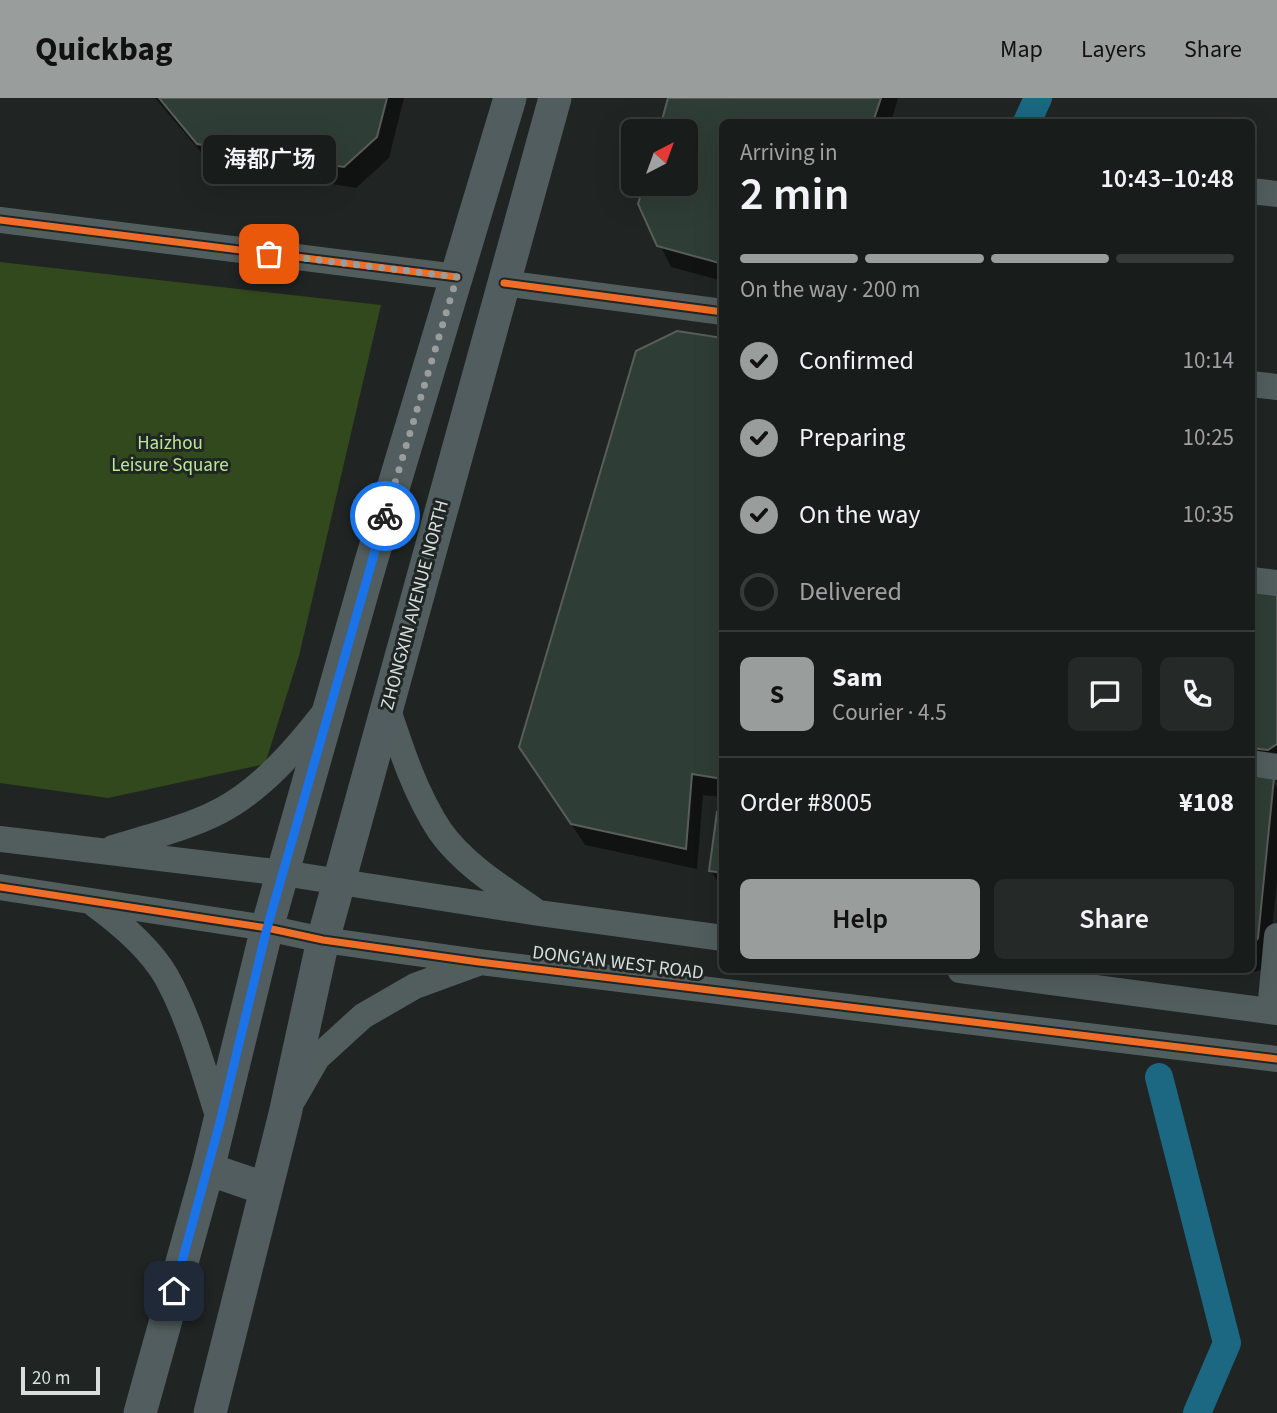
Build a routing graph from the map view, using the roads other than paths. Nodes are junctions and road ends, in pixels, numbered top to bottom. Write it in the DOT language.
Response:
graph roads {
  1 [pos="510,98"];
  2 [pos="555,98"];
  3 [pos="1255,191"];
  4 [pos="1277,194"];
  5 [pos="0,220"];
  6 [pos="457,277"];
  7 [pos="504,283"];
  8 [pos="719,311"];
  9 [pos="1255,384"];
  10 [pos="1277,387"];
  11 [pos="1255,580"];
  12 [pos="1277,583"];
  13 [pos="331,705"];
  14 [pos="387,707"];
  15 [pos="1255,763"];
  16 [pos="1277,766"];
  17 [pos="0,839"];
  18 [pos="103,851"];
  19 [pos="283,873"];
  20 [pos="338,883"];
  21 [pos="0,887"];
  22 [pos="89,901"];
  23 [pos="539,914"];
  24 [pos="267,928"];
  25 [pos="1277,936"];
  26 [pos="719,937"];
  27 [pos="323,940"];
  28 [pos="479,962"];
  29 [pos="1262,972"];
  30 [pos="983,973"];
  31 [pos="1273,1011"];
  32 [pos="1277,1059"];
  33 [pos="285,1114"];
  34 [pos="220,1122"];
  35 [pos="208,1170"];
  36 [pos="266,1189"];
  37 [pos="140,1413"];
  38 [pos="210,1413"];
  1 -- 6 [label="main road"];
  2 -- 7 [label="main road, ZHONGXIN AVENUE NORTH"];
  3 -- 4 [label="street"];
  5 -- 6 [label="street"];
  6 -- 13 [label="main road"];
  7 -- 8 [label="street"];
  7 -- 14 [label="main road, ZHONGXIN AVENUE NORTH"];
  9 -- 10 [label="street"];
  11 -- 12 [label="street"];
  13 -- 18 [label="street"];
  13 -- 19 [label="main road"];
  14 -- 20 [label="main road, ZHONGXIN AVENUE NORTH"];
  14 -- 23 [label="street"];
  15 -- 16 [label="street"];
  17 -- 18 [label="street, DONG'AN WEST ROAD"];
  18 -- 19 [label="street, DONG'AN WEST ROAD"];
  19 -- 20 [label="street, DONG'AN WEST ROAD"];
  19 -- 24 [label="main road"];
  20 -- 23 [label="street, DONG'AN WEST ROAD"];
  20 -- 27 [label="main road, ZHONGXIN AVENUE NORTH"];
  21 -- 22 [label="street, DONG'AN WEST ROAD"];
  22 -- 24 [label="street, DONG'AN WEST ROAD"];
  22 -- 34 [label="street"];
  23 -- 26 [label="street, DONG'AN WEST ROAD"];
  24 -- 27 [label="street, DONG'AN WEST ROAD"];
  24 -- 34 [label="main road"];
  25 -- 29 [label="street"];
  27 -- 28 [label="street, DONG'AN WEST ROAD"];
  27 -- 33 [label="main road, ZHONGXIN AVENUE NORTH"];
  28 -- 32 [label="street, DONG'AN WEST ROAD"];
  28 -- 33 [label="street"];
  29 -- 31 [label="street"];
  30 -- 31 [label="street"];
  33 -- 36 [label="main road, ZHONGXIN AVENUE NORTH"];
  34 -- 35 [label="main road"];
  35 -- 36 [label="main road"];
  35 -- 37 [label="main road"];
  36 -- 38 [label="main road, ZHONGXIN AVENUE NORTH"];
}
